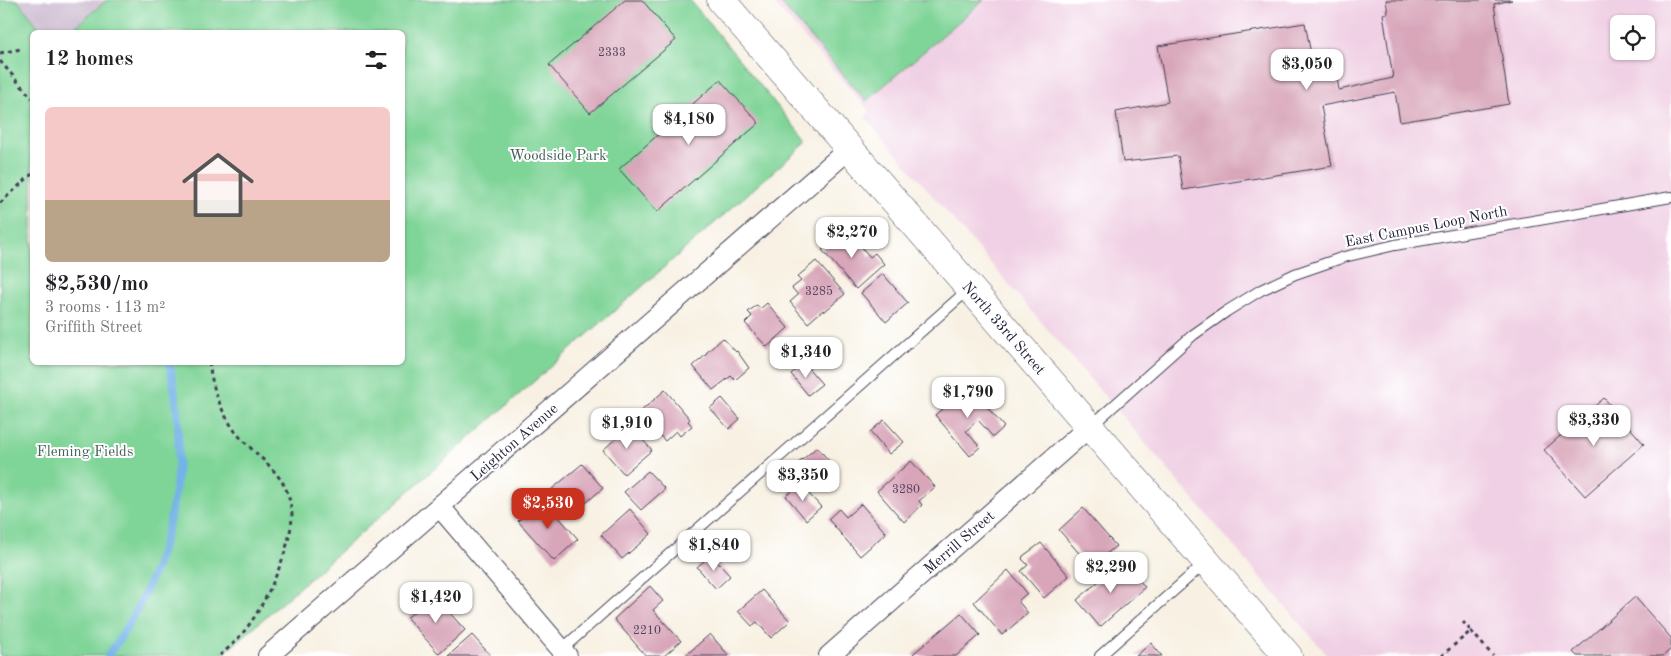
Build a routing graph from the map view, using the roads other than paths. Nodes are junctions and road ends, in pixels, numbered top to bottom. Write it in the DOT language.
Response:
graph roads {
  1 [pos="721,0"];
  2 [pos="849,149"];
  3 [pos="1671,197"];
  4 [pos="970,289"];
  5 [pos="1089,427"];
  6 [pos="440,507"];
  7 [pos="1206,562"];
  8 [pos="564,653"];
  9 [pos="268,656"];
  10 [pos="830,656"];
  11 [pos="1100,656"];
  12 [pos="1288,656"];
  1 -- 2 [label="main road, North 33rd Street"];
  2 -- 4 [label="main road, North 33rd Street"];
  2 -- 6 [label="street, Leighton Avenue"];
  3 -- 5 [label="lane, East Campus Loop North"];
  4 -- 5 [label="main road, North 33rd Street"];
  4 -- 8 [label="lane"];
  5 -- 7 [label="main road, North 33rd Street"];
  5 -- 10 [label="street, Merrill Street"];
  6 -- 8 [label="street"];
  6 -- 9 [label="street, Leighton Avenue"];
  7 -- 11 [label="lane"];
  7 -- 12 [label="main road, North 33rd Street"];
}
